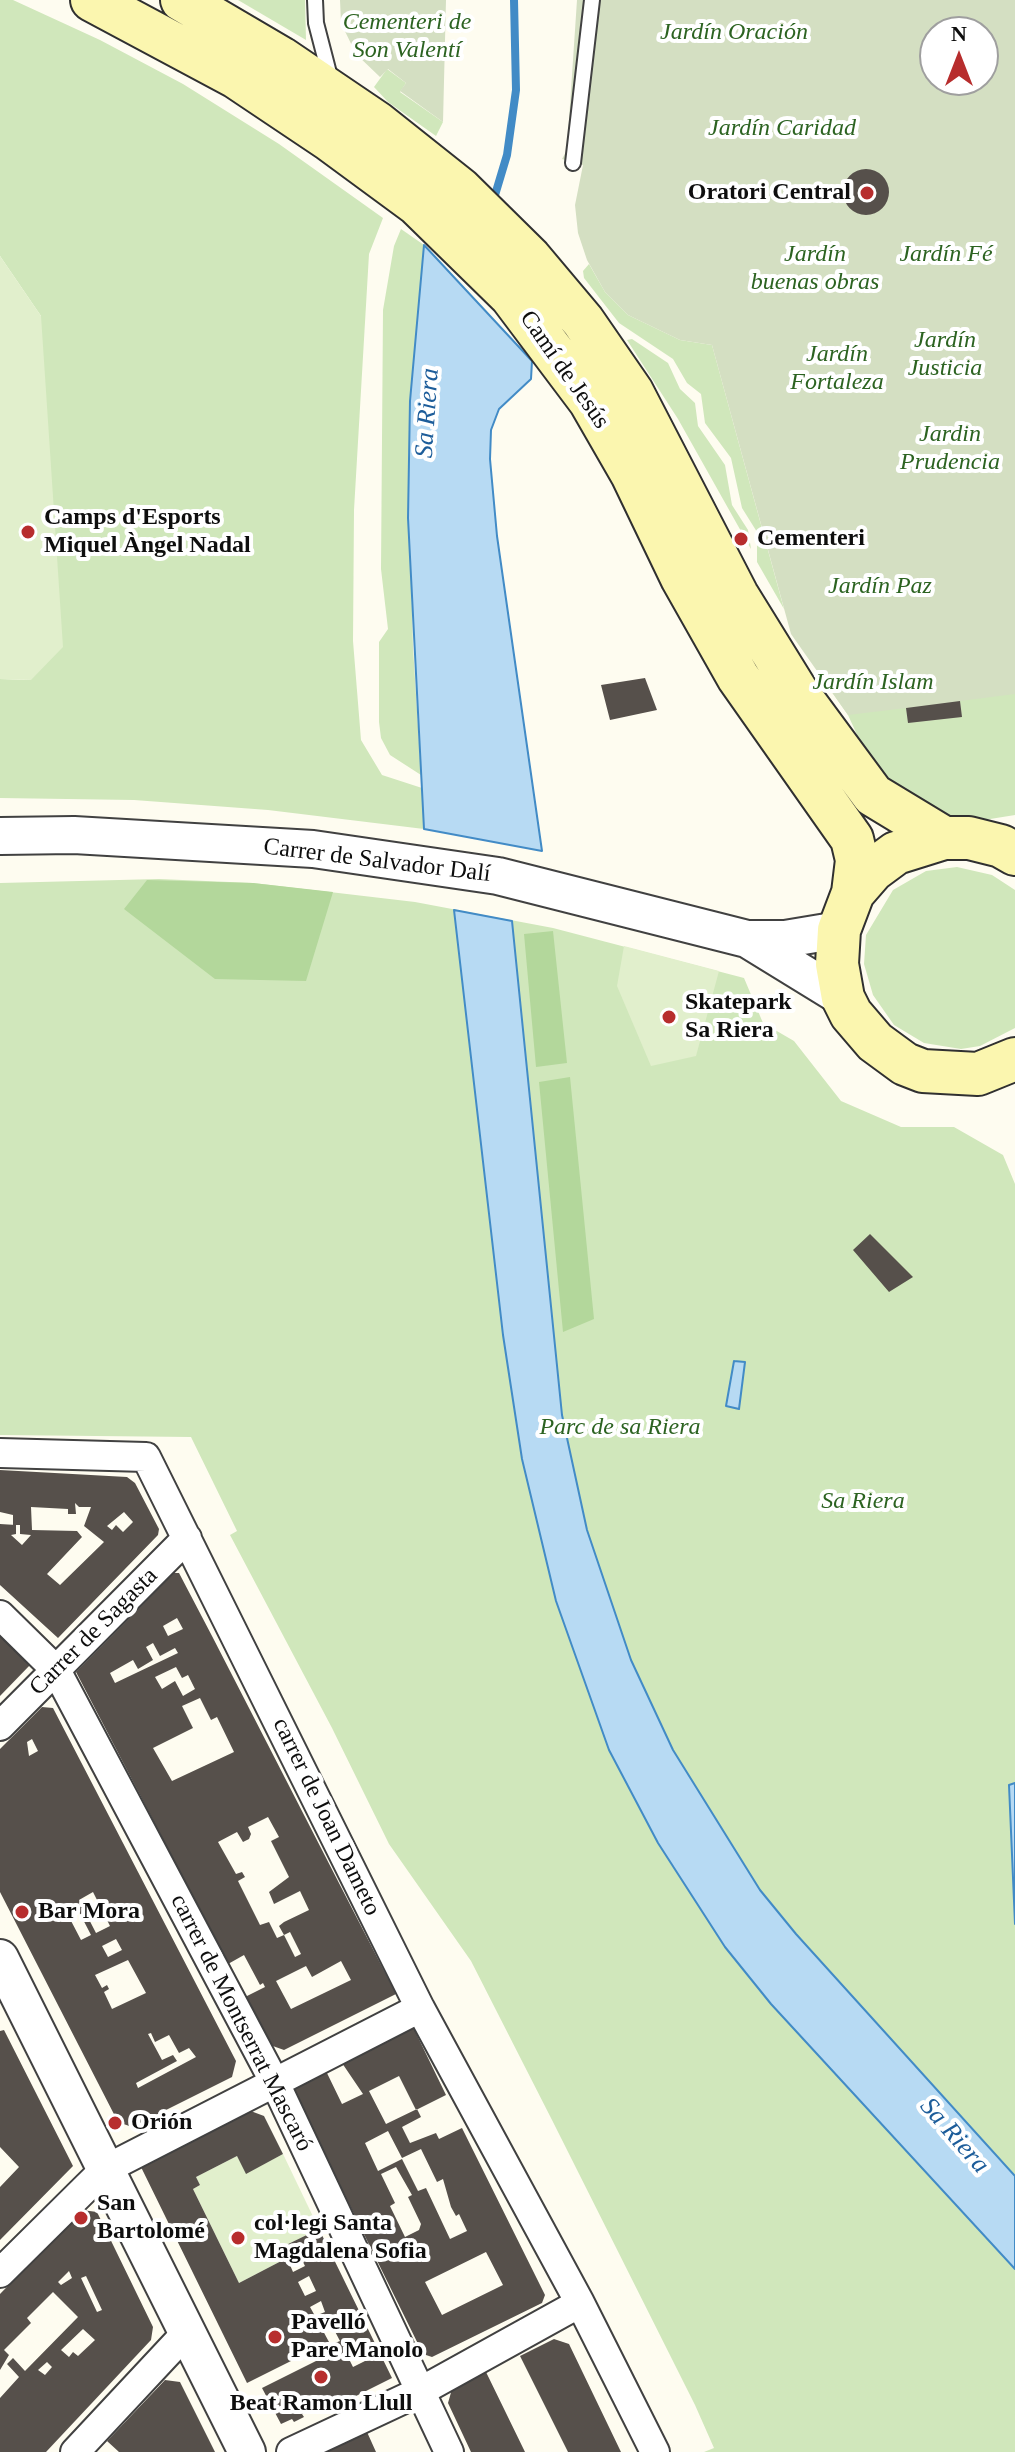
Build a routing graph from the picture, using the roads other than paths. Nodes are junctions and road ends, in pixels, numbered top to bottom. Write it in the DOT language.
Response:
graph roads {
  1 [pos="92,0"];
  2 [pos="182,0"];
  3 [pos="315,0"];
  4 [pos="592,0"];
  5 [pos="349,103"];
  6 [pos="573,163"];
  7 [pos="427,186"];
  8 [pos="0,836"];
  9 [pos="944,838"];
  10 [pos="1010,846"];
  11 [pos="846,912"];
  12 [pos="747,939"];
  13 [pos="843,998"];
  14 [pos="1008,1069"];
  15 [pos="0,1453"];
  16 [pos="187,1538"];
  17 [pos="0,1615"];
  18 [pos="56,1670"];
  19 [pos="0,1726"];
  20 [pos="5,1982"];
  21 [pos="420,2008"];
  22 [pos="275,2083"];
  23 [pos="104,2170"];
  24 [pos="0,2273"];
  25 [pos="580,2303"];
  26 [pos="188,2331"];
  27 [pos="421,2391"];
  28 [pos="75,2452"];
  29 [pos="247,2452"];
  30 [pos="291,2452"];
  31 [pos="449,2452"];
  32 [pos="655,2452"];
  1 -- 7 [label="main road, Camí de Jesús"];
  2 -- 5 [label="main road, Camí de Jesús"];
  3 -- 5 [label="lane"];
  4 -- 6 [label="lane"];
  5 -- 7 [label="main road, Camí de Jesús"];
  7 -- 9 [label="main road, Camí de Jesús"];
  7 -- 11 [label="main road, Camí de Jesús"];
  8 -- 12 [label="street, Carrer de Salvador Dalí"];
  9 -- 10 [label="main road"];
  9 -- 11 [label="main road"];
  11 -- 12 [label="street, Carrer de Salvador Dalí"];
  11 -- 13 [label="main road, Camí de Jesús"];
  12 -- 13 [label="street, Carrer de Salvador Dalí"];
  13 -- 14 [label="main road"];
  15 -- 16 [label="street, carrer de Joan Dameto"];
  16 -- 18 [label="street, Carrer de Sagasta"];
  16 -- 21 [label="street, carrer de Joan Dameto"];
  17 -- 18 [label="street, carrer de Montserrat Mascaró"];
  18 -- 19 [label="street, Carrer de Sagasta"];
  18 -- 22 [label="street, carrer de Montserrat Mascaró"];
  20 -- 23 [label="street"];
  21 -- 22 [label="street"];
  21 -- 25 [label="street, carrer de Joan Dameto"];
  22 -- 23 [label="street"];
  22 -- 27 [label="street, carrer de Montserrat Mascaró"];
  23 -- 24 [label="street"];
  23 -- 26 [label="street"];
  25 -- 27 [label="street"];
  25 -- 32 [label="street, carrer de Joan Dameto"];
  26 -- 28 [label="street"];
  26 -- 29 [label="street"];
  27 -- 30 [label="street"];
  27 -- 31 [label="street, carrer de Montserrat Mascaró"];
}
